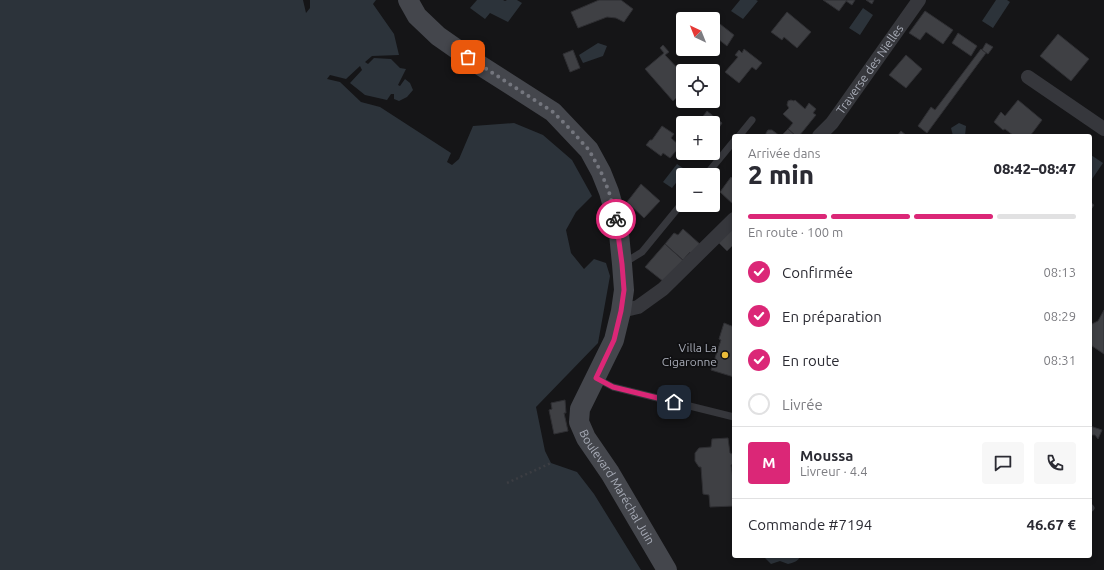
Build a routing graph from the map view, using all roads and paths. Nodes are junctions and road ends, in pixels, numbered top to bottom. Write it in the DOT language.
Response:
graph roads {
  1 [pos="408,0"];
  2 [pos="919,0"];
  3 [pos="1028,77"];
  4 [pos="752,120"];
  5 [pos="1104,129"];
  6 [pos="740,134"];
  7 [pos="821,134"];
  8 [pos="732,143"];
  9 [pos="712,168"];
  10 [pos="676,211"];
  11 [pos="732,221"];
  12 [pos="622,264"];
  13 [pos="621,311"];
  14 [pos="596,378"];
  15 [pos="732,417"];
  16 [pos="551,463"];
  17 [pos="507,483"];
  18 [pos="667,570"];
  1 -- 12 [label="street, Boulevard Maréchal Juin"];
  2 -- 7 [label="street, Traverse des Nielles"];
  3 -- 5 [label="street"];
  4 -- 6 [label="lane"];
  8 -- 9 [label="lane"];
  10 -- 12 [label="lane"];
  11 -- 13 [label="street"];
  12 -- 13 [label="street, Boulevard Maréchal Juin"];
  13 -- 14 [label="street, Boulevard Maréchal Juin"];
  14 -- 15 [label="lane"];
  14 -- 18 [label="street, Boulevard Maréchal Juin"];
  16 -- 17 [label="path"];
}
